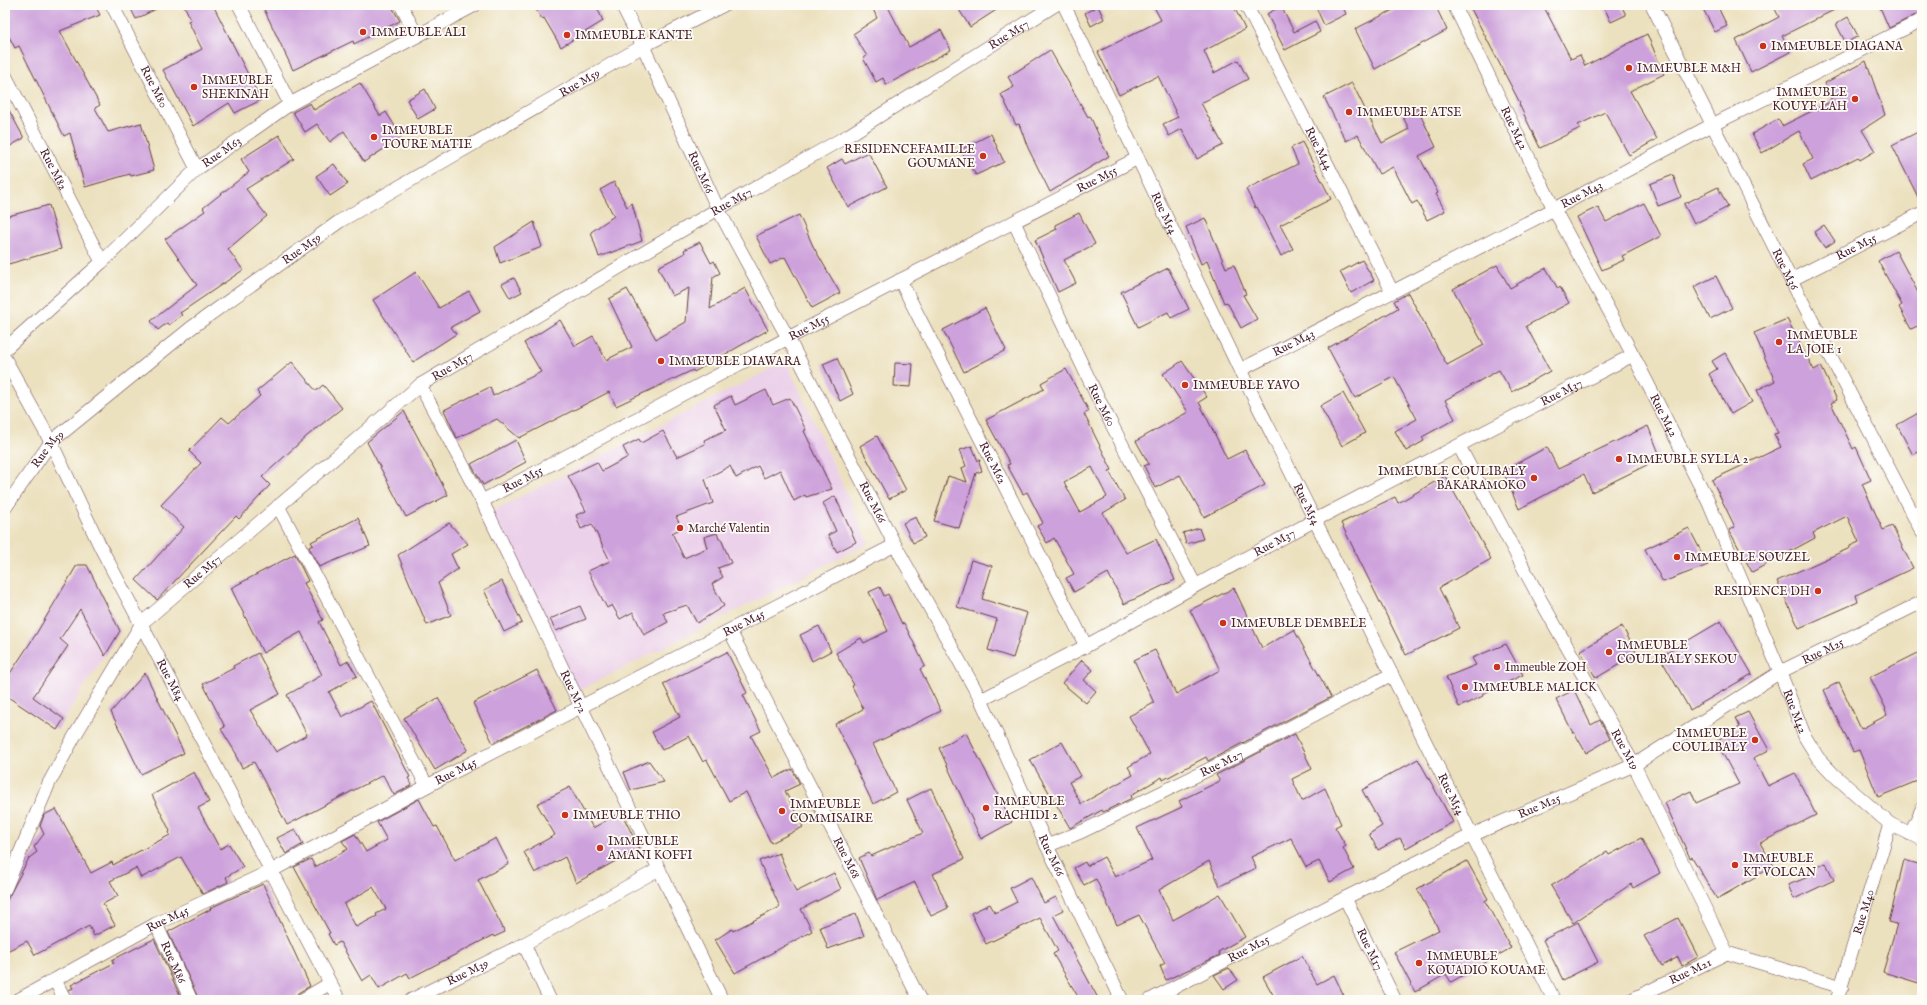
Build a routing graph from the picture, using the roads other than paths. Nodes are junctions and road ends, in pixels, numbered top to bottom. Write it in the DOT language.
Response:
graph roads {
  1 [pos="112,5"];
  2 [pos="239,5"];
  3 [pos="401,5"];
  4 [pos="475,5"];
  5 [pos="622,5"];
  6 [pos="724,5"];
  7 [pos="1055,5"];
  8 [pos="1064,5"];
  9 [pos="1246,5"];
  10 [pos="1454,5"];
  11 [pos="1652,5"];
  12 [pos="1922,20"];
  13 [pos="417,36"];
  14 [pos="643,46"];
  15 [pos="5,75"];
  16 [pos="290,104"];
  17 [pos="1712,125"];
  18 [pos="1138,158"];
  19 [pos="197,169"];
  20 [pos="718,209"];
  21 [pos="1554,209"];
  22 [pos="1922,213"];
  23 [pos="1014,222"];
  24 [pos="102,262"];
  25 [pos="900,280"];
  26 [pos="1791,280"];
  27 [pos="1392,291"];
  28 [pos="788,338"];
  29 [pos="5,349"];
  30 [pos="1633,356"];
  31 [pos="5,358"];
  32 [pos="1240,370"];
  33 [pos="420,385"];
  34 [pos="51,442"];
  35 [pos="1459,446"];
  36 [pos="482,501"];
  37 [pos="278,506"];
  38 [pos="5,508"];
  39 [pos="1315,520"];
  40 [pos="1922,532"];
  41 [pos="895,545"];
  42 [pos="1195,585"];
  43 [pos="1922,602"];
  44 [pos="142,623"];
  45 [pos="730,630"];
  46 [pos="1086,646"];
  47 [pos="1780,672"];
  48 [pos="1392,674"];
  49 [pos="981,700"];
  50 [pos="581,708"];
  51 [pos="1634,765"];
  52 [pos="427,786"];
  53 [pos="1922,809"];
  54 [pos="1890,824"];
  55 [pos="1472,835"];
  56 [pos="1916,836"];
  57 [pos="1047,846"];
  58 [pos="659,869"];
  59 [pos="271,871"];
  60 [pos="5,889"];
  61 [pos="1345,898"];
  62 [pos="156,924"];
  63 [pos="524,944"];
  64 [pos="1727,952"];
  65 [pos="55,980"];
  66 [pos="329,984"];
  67 [pos="1842,987"];
  68 [pos="18,1000"];
  69 [pos="65,1000"];
  70 [pos="191,1000"];
  71 [pos="302,1000"];
  72 [pos="339,1000"];
  73 [pos="411,1000"];
  74 [pos="550,1000"];
  75 [pos="722,1000"];
  76 [pos="920,1000"];
  77 [pos="1122,1000"];
  78 [pos="1150,1000"];
  79 [pos="1395,1000"];
  80 [pos="1554,1000"];
  81 [pos="1631,1000"];
  82 [pos="1837,1000"];
  1 -- 19 [label="street, Rue M80"];
  2 -- 16 [label="street"];
  3 -- 13 [label="street"];
  4 -- 13 [label="street, Rue M63"];
  5 -- 14 [label="street, Rue M66"];
  6 -- 14 [label="street, Rue M59"];
  7 -- 20 [label="street, Rue M57"];
  8 -- 18 [label="street, Rue M54"];
  9 -- 27 [label="street, Rue M44"];
  10 -- 21 [label="street, Rue M42"];
  11 -- 17 [label="street, Rue M36"];
  12 -- 17 [label="street, Rue M43"];
  13 -- 16 [label="street, Rue M63"];
  14 -- 20 [label="street, Rue M66"];
  14 -- 34 [label="street, Rue M59"];
  15 -- 24 [label="street, Rue M82"];
  16 -- 19 [label="street, Rue M63"];
  17 -- 21 [label="street, Rue M43"];
  17 -- 26 [label="street, Rue M36"];
  18 -- 23 [label="street, Rue M55"];
  18 -- 32 [label="street, Rue M54"];
  19 -- 24 [label="street, Rue M63"];
  20 -- 28 [label="street, Rue M66"];
  20 -- 33 [label="street, Rue M57"];
  21 -- 27 [label="street, Rue M43"];
  21 -- 30 [label="street, Rue M42"];
  22 -- 26 [label="street, Rue M35"];
  23 -- 25 [label="street, Rue M55"];
  23 -- 42 [label="street, Rue M60"];
  24 -- 29 [label="street, Rue M63"];
  25 -- 28 [label="street, Rue M55"];
  25 -- 46 [label="street, Rue M62"];
  26 -- 40 [label="street, Rue M36"];
  27 -- 32 [label="street, Rue M43"];
  28 -- 36 [label="street, Rue M55"];
  28 -- 41 [label="street, Rue M66"];
  30 -- 35 [label="street, Rue M37"];
  30 -- 47 [label="street, Rue M42"];
  31 -- 34 [label="street, Rue M84"];
  32 -- 39 [label="street, Rue M54"];
  33 -- 36 [label="street, Rue M72"];
  33 -- 37 [label="street, Rue M57"];
  34 -- 38 [label="street, Rue M59"];
  34 -- 44 [label="street, Rue M84"];
  35 -- 39 [label="street, Rue M37"];
  35 -- 51 [label="street, Rue M19"];
  36 -- 50 [label="street, Rue M72"];
  37 -- 44 [label="street, Rue M57"];
  37 -- 52 [label="street"];
  39 -- 42 [label="street, Rue M37"];
  39 -- 48 [label="street, Rue M54"];
  41 -- 45 [label="street, Rue M45"];
  41 -- 49 [label="street, Rue M66"];
  42 -- 46 [label="street, Rue M37"];
  43 -- 47 [label="street, Rue M25"];
  44 -- 59 [label="street, Rue M84"];
  44 -- 60 [label="street, Rue M57"];
  45 -- 50 [label="street, Rue M45"];
  45 -- 76 [label="street, Rue M68"];
  46 -- 49 [label="street, Rue M37"];
  47 -- 51 [label="street, Rue M25"];
  47 -- 54 [label="street, Rue M42"];
  48 -- 55 [label="street, Rue M54"];
  48 -- 57 [label="street, Rue M27"];
  49 -- 57 [label="street, Rue M66"];
  50 -- 52 [label="street, Rue M45"];
  50 -- 58 [label="street, Rue M72"];
  51 -- 55 [label="street, Rue M25"];
  51 -- 64 [label="street, Rue M19"];
  52 -- 59 [label="street, Rue M45"];
  53 -- 56 [label="street"];
  54 -- 56 [label="street, Rue M42"];
  54 -- 67 [label="street, Rue M40"];
  55 -- 61 [label="street, Rue M25"];
  55 -- 80 [label="street, Rue M54"];
  57 -- 77 [label="street, Rue M66"];
  58 -- 63 [label="street, Rue M39"];
  58 -- 75 [label="street, Rue M72"];
  59 -- 62 [label="street, Rue M45"];
  59 -- 66 [label="street, Rue M84"];
  61 -- 78 [label="street, Rue M25"];
  61 -- 79 [label="street, Rue M17"];
  62 -- 65 [label="street, Rue M45"];
  62 -- 70 [label="street, Rue M86"];
  63 -- 73 [label="street, Rue M39"];
  63 -- 74 [label="street"];
  64 -- 67 [label="street"];
  64 -- 81 [label="street, Rue M21"];
  65 -- 68 [label="street, Rue M45"];
  65 -- 69 [label="street"];
  66 -- 71 [label="street"];
  66 -- 72 [label="street, Rue M84"];
  67 -- 82 [label="street, Rue M40"];
}
